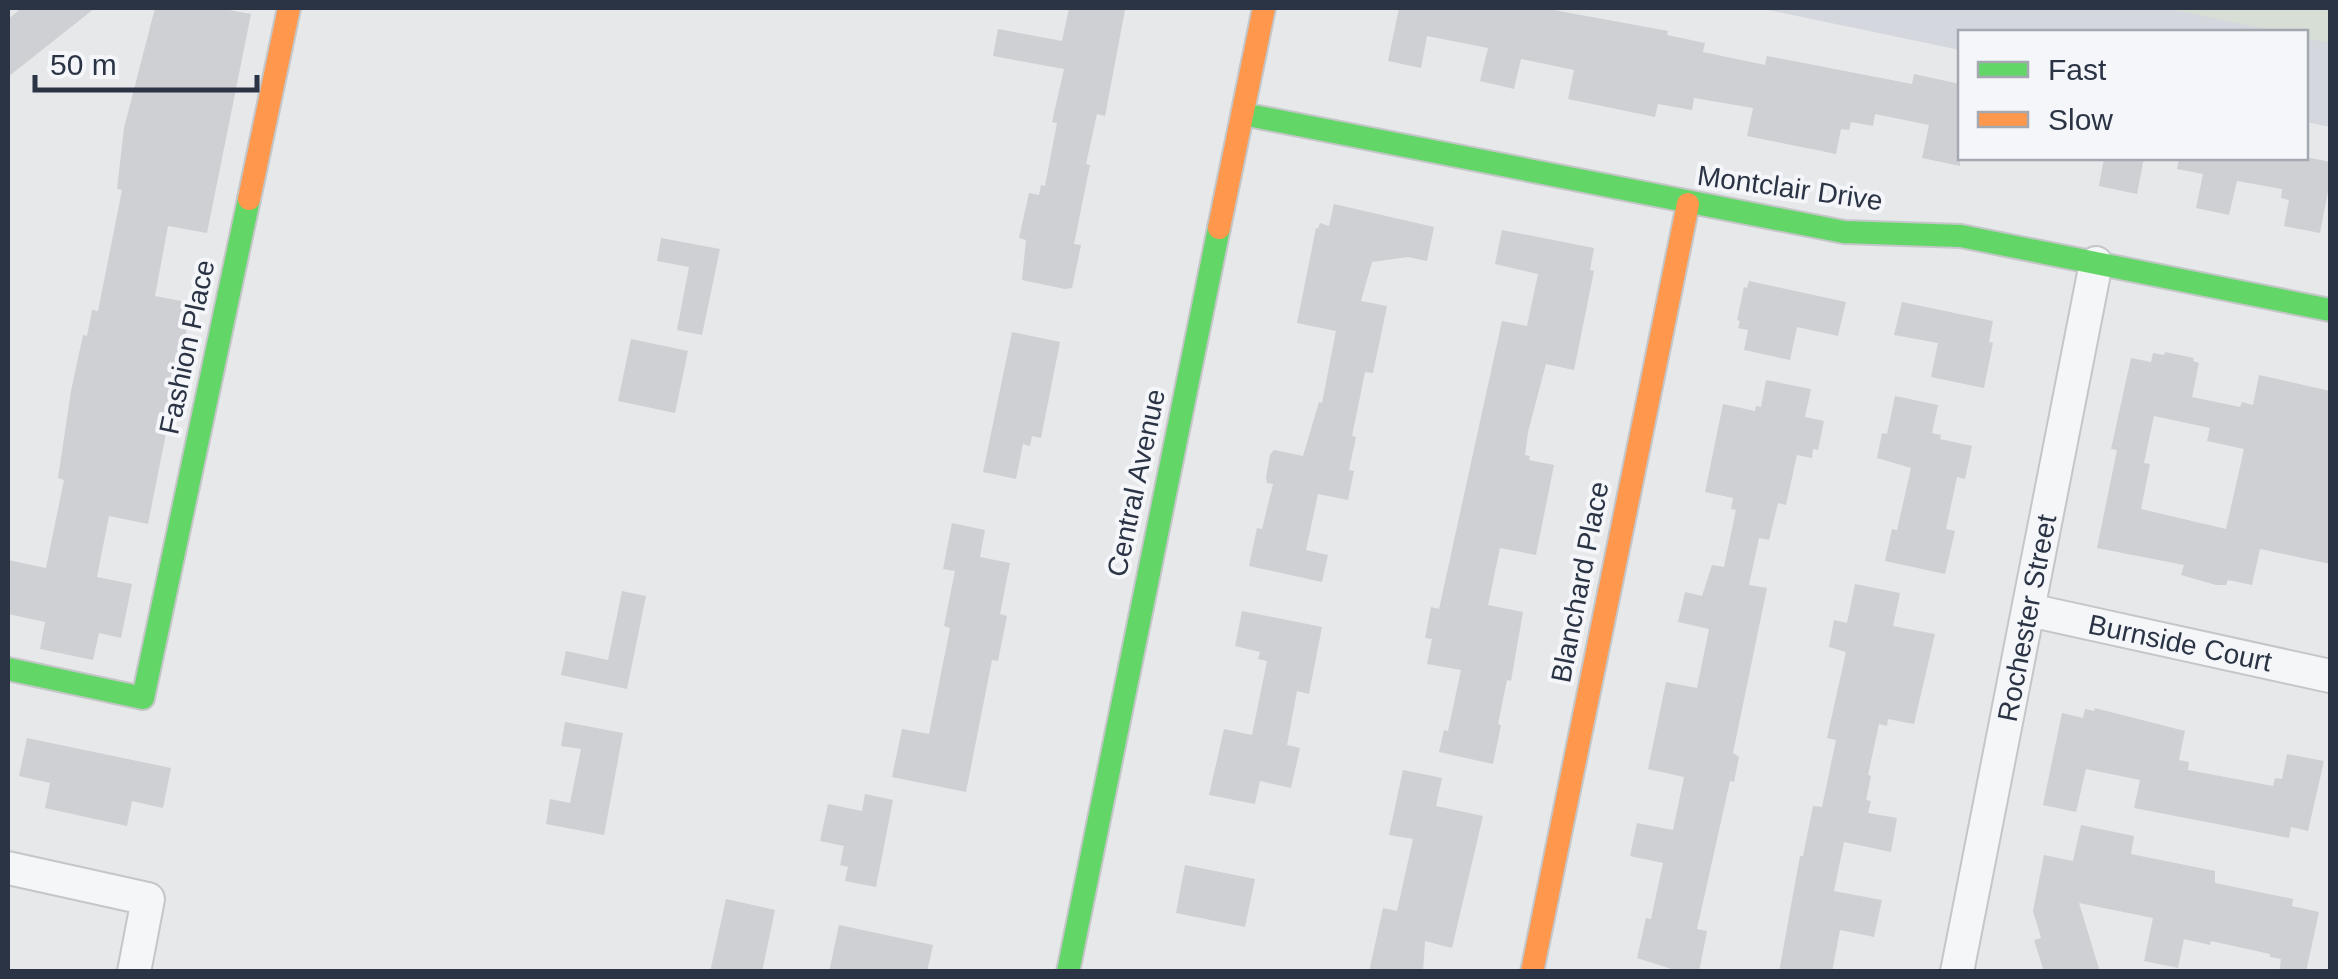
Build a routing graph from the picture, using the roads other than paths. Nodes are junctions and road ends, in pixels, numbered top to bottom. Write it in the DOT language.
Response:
graph roads {
  1 [pos="289,8"];
  2 [pos="1264,8"];
  3 [pos="1242,114"];
  4 [pos="1688,204"];
  5 [pos="2096,263"];
  6 [pos="2330,310"];
  7 [pos="2028,610"];
  8 [pos="8,669"];
  9 [pos="2330,676"];
  10 [pos="8,868"];
  11 [pos="134,972"];
  12 [pos="1068,972"];
  13 [pos="1532,972"];
  14 [pos="1957,972"];
  1 -- 8 [label="street, Fashion Place"];
  2 -- 3 [label="street, Central Avenue"];
  3 -- 4 [label="street, Montclair Drive"];
  3 -- 12 [label="street, Central Avenue"];
  4 -- 5 [label="street, Montclair Drive"];
  4 -- 13 [label="street, Blanchard Place"];
  5 -- 6 [label="street, Montclair Drive"];
  5 -- 7 [label="street, Rochester Street"];
  7 -- 9 [label="street, Burnside Court"];
  7 -- 14 [label="street, Rochester Street"];
  10 -- 11 [label="street"];
}
